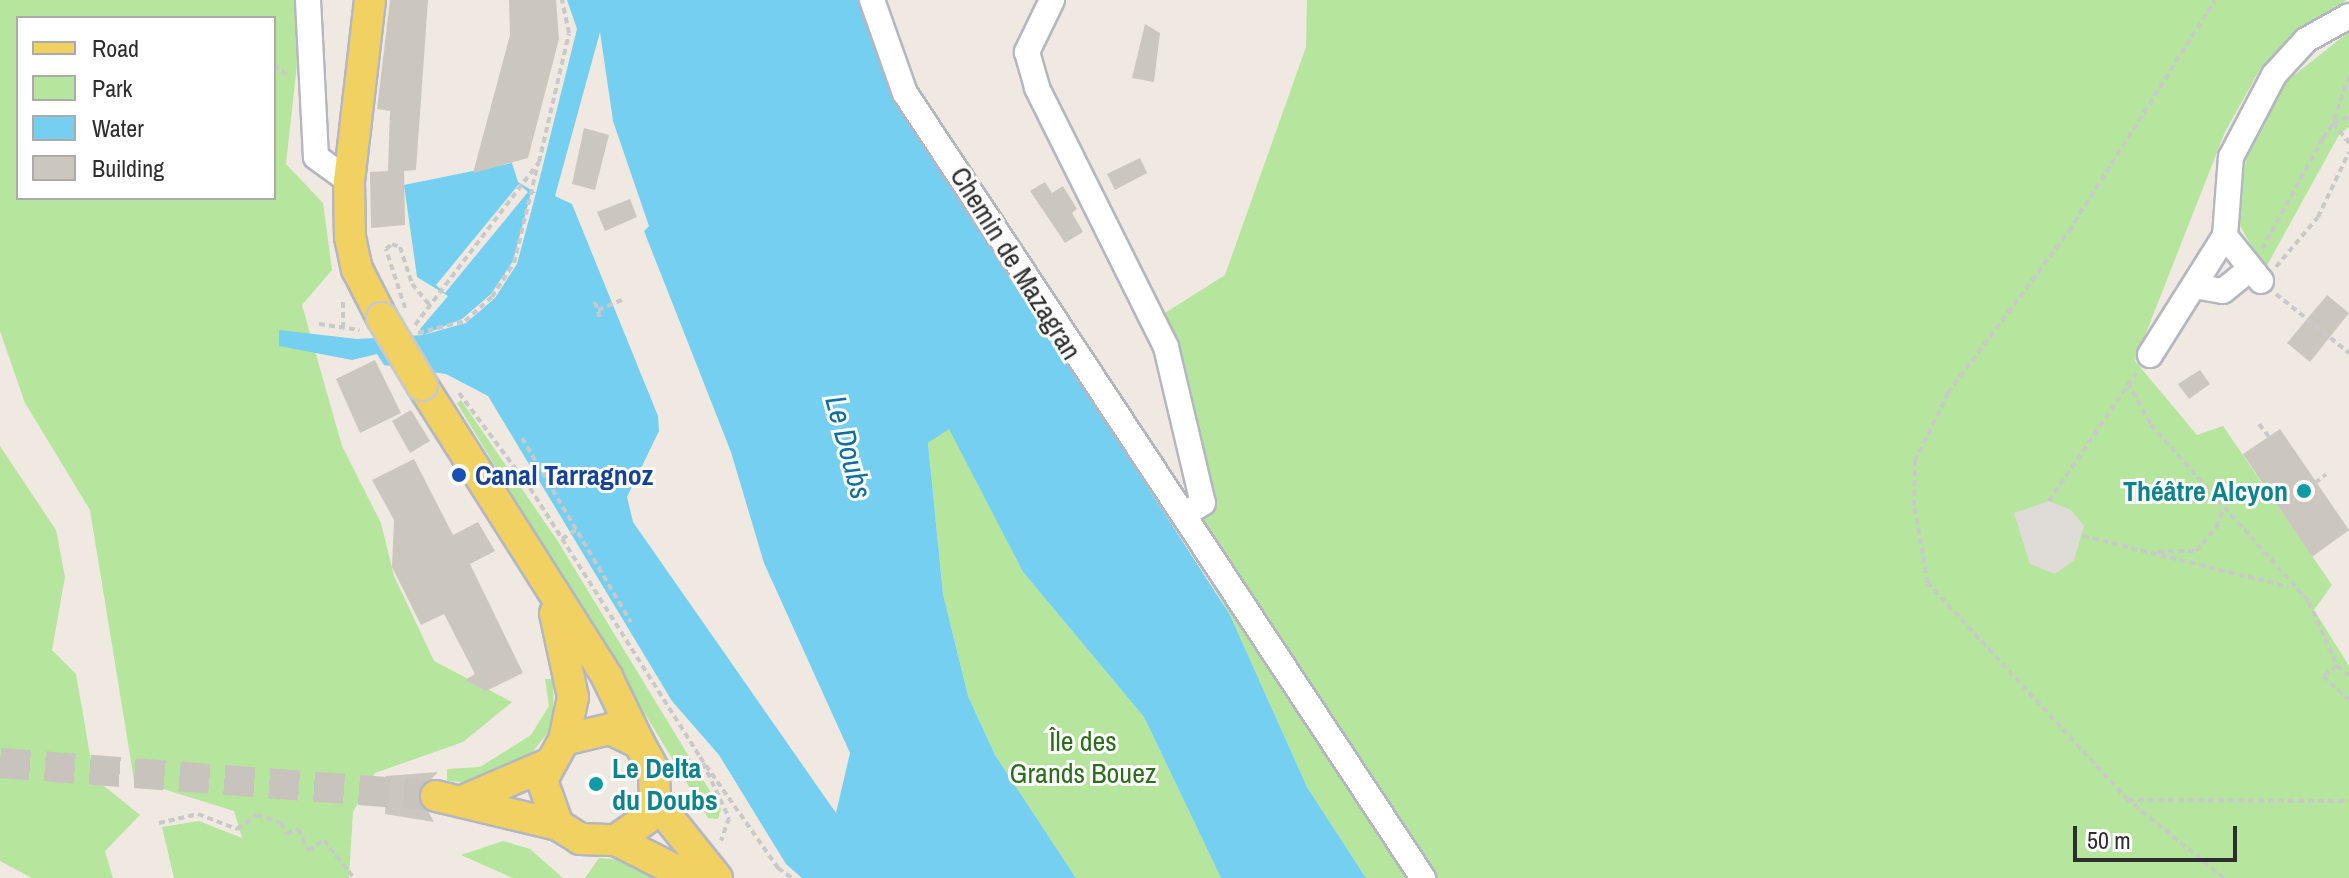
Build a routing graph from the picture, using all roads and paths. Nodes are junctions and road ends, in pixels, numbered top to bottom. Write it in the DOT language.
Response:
graph roads {
  1 [pos="308,0"];
  2 [pos="370,0"];
  3 [pos="562,0"];
  4 [pos="872,0"];
  5 [pos="1052,0"];
  6 [pos="2215,0"];
  7 [pos="2349,16"];
  8 [pos="2349,76"];
  9 [pos="2349,117"];
  10 [pos="2333,123"];
  11 [pos="2349,143"];
  12 [pos="2349,152"];
  13 [pos="539,162"];
  14 [pos="349,181"];
  15 [pos="2225,236"];
  16 [pos="2255,275"];
  17 [pos="2194,286"];
  18 [pos="622,300"];
  19 [pos="595,302"];
  20 [pos="345,308"];
  21 [pos="598,310"];
  22 [pos="600,317"];
  23 [pos="391,318"];
  24 [pos="343,328"];
  25 [pos="422,333"];
  26 [pos="2349,353"];
  27 [pos="2150,355"];
  28 [pos="455,391"];
  29 [pos="2259,424"];
  30 [pos="2269,437"];
  31 [pos="522,438"];
  32 [pos="2326,474"];
  33 [pos="2315,483"];
  34 [pos="2049,501"];
  35 [pos="2223,508"];
  36 [pos="1185,514"];
  37 [pos="576,530"];
  38 [pos="2083,536"];
  39 [pos="562,539"];
  40 [pos="2150,552"];
  41 [pos="547,584"];
  42 [pos="2292,588"];
  43 [pos="631,622"];
  44 [pos="2337,666"];
  45 [pos="2349,675"];
  46 [pos="2349,700"];
  47 [pos="564,740"];
  48 [pos="639,743"];
  49 [pos="700,757"];
  50 [pos="546,765"];
  51 [pos="436,796"];
  52 [pos="467,799"];
  53 [pos="2128,800"];
  54 [pos="655,801"];
  55 [pos="2349,801"];
  56 [pos="159,823"];
  57 [pos="558,825"];
  58 [pos="616,840"];
  59 [pos="716,846"];
  60 [pos="354,878"];
  61 [pos="691,878"];
  62 [pos="717,878"];
  63 [pos="792,878"];
  64 [pos="1423,878"];
  65 [pos="2224,878"];
  1 -- 14 [label="street"];
  2 -- 14 [label="main road"];
  3 -- 13 [label="path"];
  4 -- 36 [label="street, Chemin de Mazagran"];
  5 -- 36 [label="street"];
  6 -- 53 [label="path"];
  7 -- 15 [label="street"];
  8 -- 10 [label="path"];
  9 -- 10 [label="path"];
  10 -- 11 [label="path"];
  10 -- 16 [label="path"];
  12 -- 16 [label="path"];
  13 -- 23 [label="path"];
  13 -- 25 [label="path"];
  14 -- 23 [label="main road"];
  15 -- 16 [label="street"];
  15 -- 17 [label="street"];
  16 -- 17 [label="street"];
  16 -- 26 [label="path"];
  17 -- 27 [label="street"];
  18 -- 21 [label="path"];
  19 -- 21 [label="path"];
  20 -- 24 [label="path"];
  21 -- 22 [label="path"];
  23 -- 41 [label="main road, bridge"];
  28 -- 39 [label="path"];
  29 -- 30 [label="path"];
  31 -- 37 [label="path"];
  32 -- 33 [label="path"];
  34 -- 35 [label="path"];
  35 -- 40 [label="path"];
  35 -- 42 [label="path"];
  36 -- 64 [label="street, Chemin de Mazagran"];
  37 -- 39 [label="path"];
  37 -- 43 [label="path"];
  38 -- 40 [label="path"];
  39 -- 49 [label="path"];
  40 -- 42 [label="path"];
  41 -- 47 [label="main road"];
  41 -- 48 [label="main road"];
  42 -- 44 [label="path"];
  44 -- 45 [label="path"];
  44 -- 46 [label="path"];
  47 -- 48 [label="main road"];
  47 -- 50 [label="main road"];
  48 -- 54 [label="main road"];
  49 -- 59 [label="path"];
  49 -- 63 [label="path"];
  50 -- 52 [label="main road"];
  50 -- 57 [label="main road"];
  51 -- 52 [label="main road"];
  52 -- 57 [label="main road"];
  53 -- 55 [label="path"];
  53 -- 65 [label="path"];
  54 -- 58 [label="main road"];
  54 -- 62 [label="main road"];
  56 -- 60 [label="path"];
  57 -- 58 [label="main road"];
  58 -- 61 [label="main road"];
}
